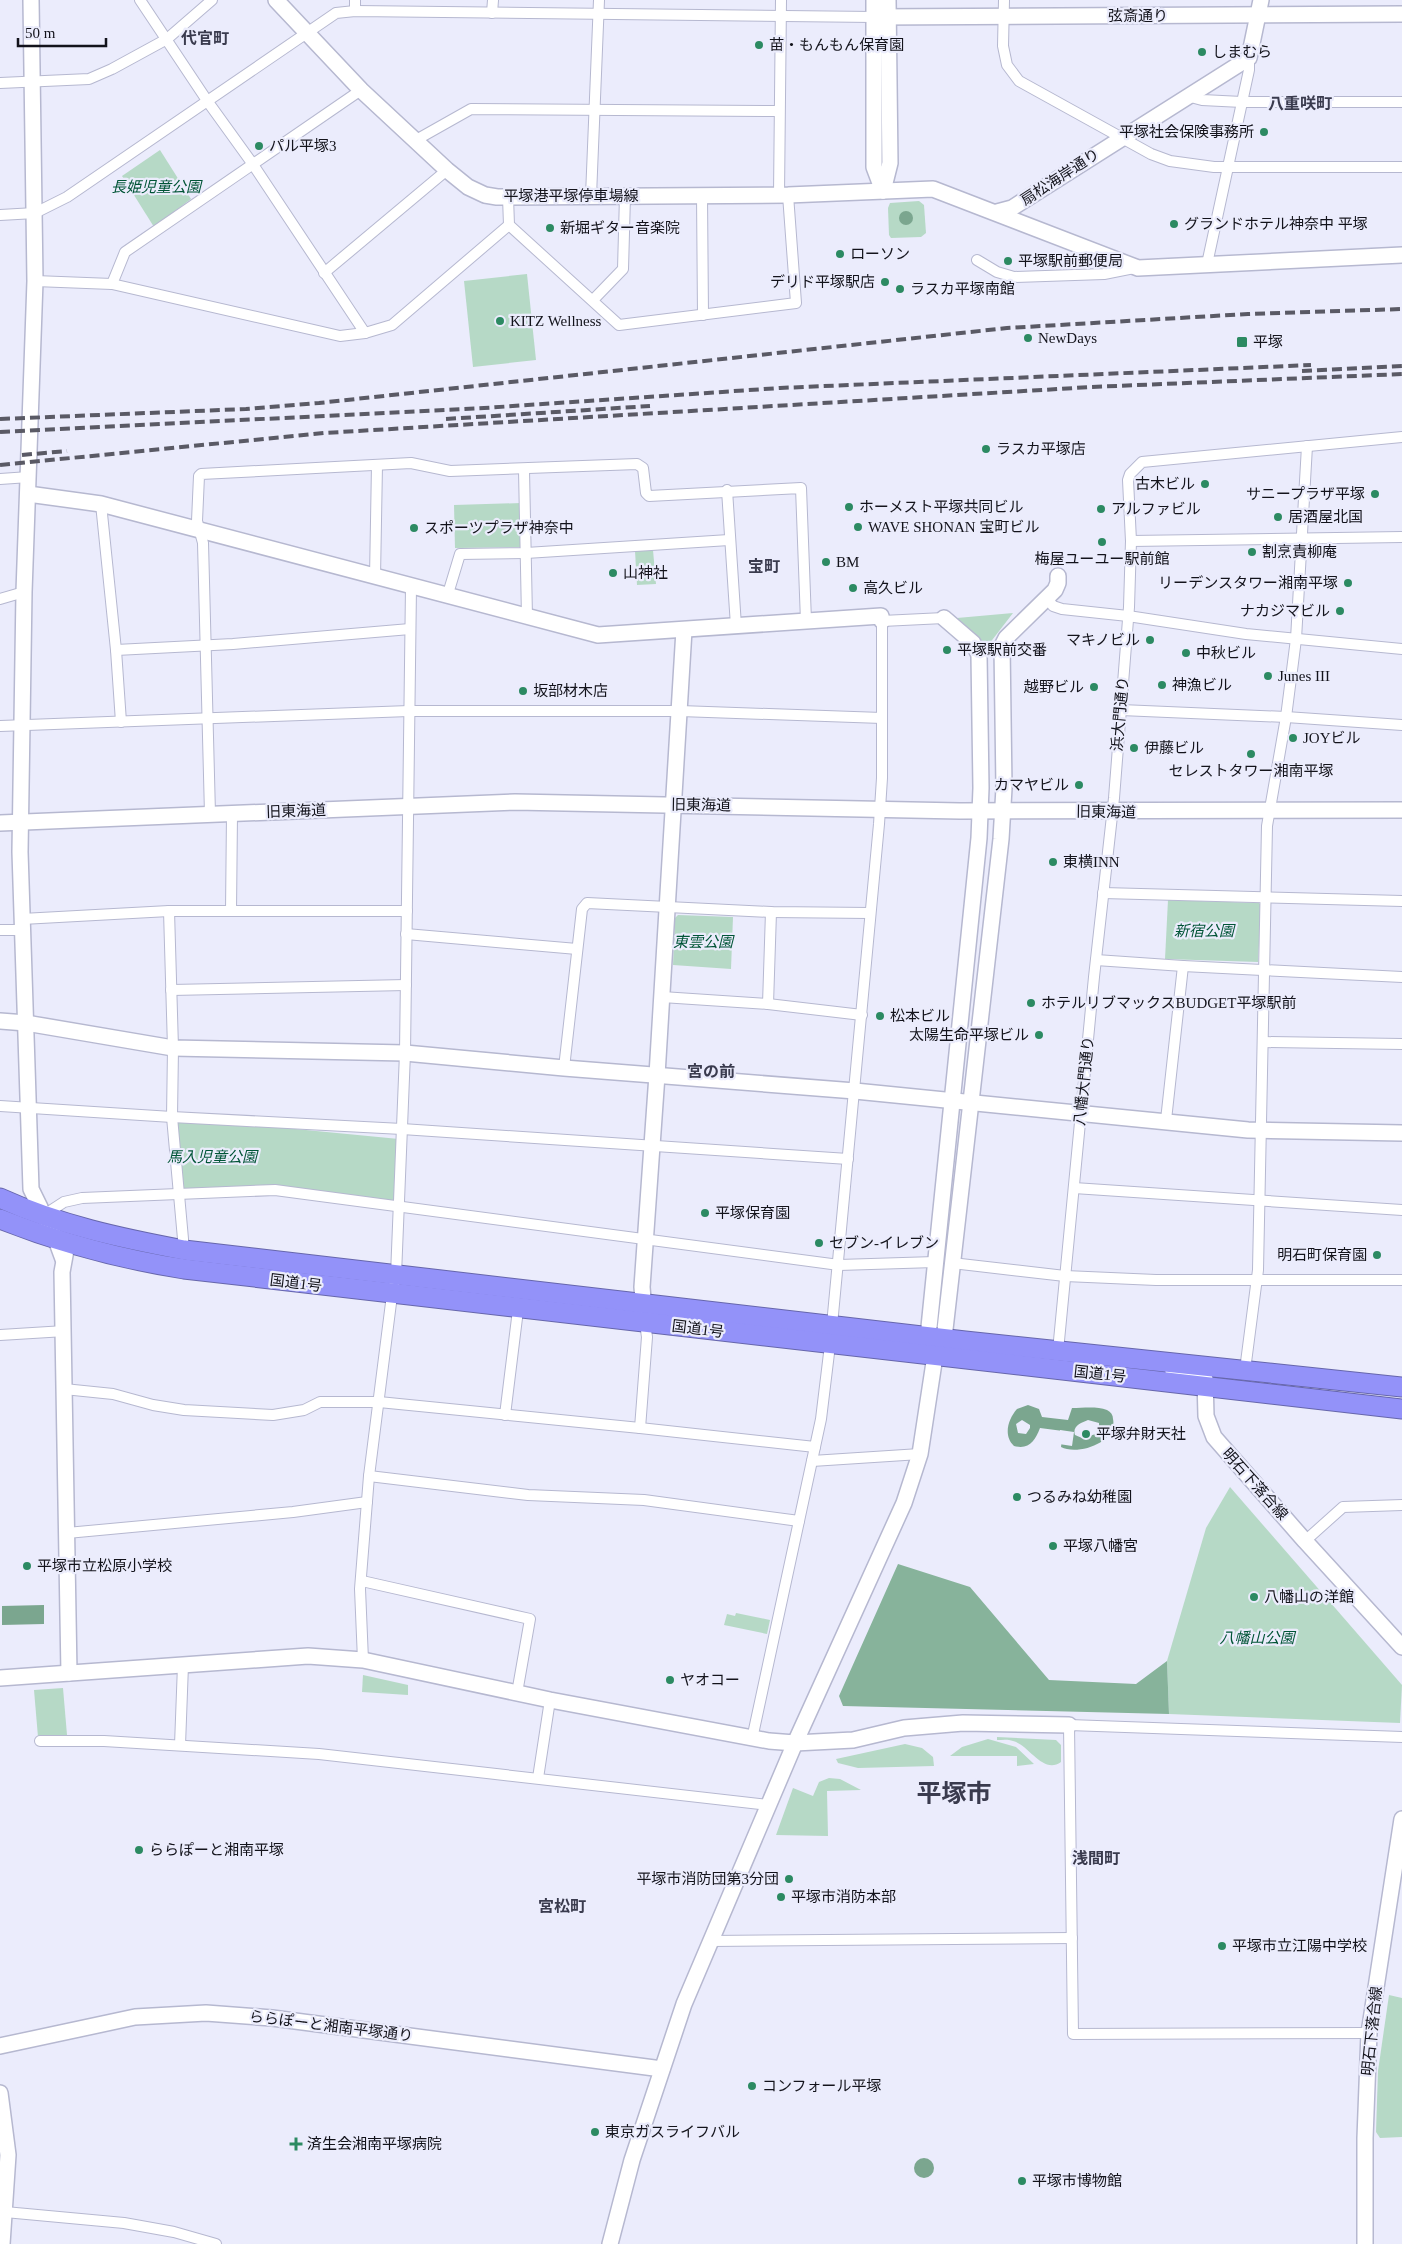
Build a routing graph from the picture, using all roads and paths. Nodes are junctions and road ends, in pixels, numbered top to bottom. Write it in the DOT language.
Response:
graph roads {
  1 [pos="31,0"];
  2 [pos="140,0"];
  3 [pos="212,0"];
  4 [pos="276,0"];
  5 [pos="355,0"];
  6 [pos="493,0"];
  7 [pos="599,0"];
  8 [pos="781,0"];
  9 [pos="874,0"];
  10 [pos="888,0"];
  11 [pos="1004,0"];
  12 [pos="1261,0"];
  13 [pos="355,11"];
  14 [pos="492,12"];
  15 [pos="599,13"];
  16 [pos="1402,14"];
  17 [pos="1258,16"];
  18 [pos="1004,17"];
  19 [pos="781,18"];
  20 [pos="881,18"];
  21 [pos="306,33"];
  22 [pos="167,39"];
  23 [pos="1249,58"];
  24 [pos="33,82"];
  25 [pos="0,83"];
  26 [pos="361,90"];
  27 [pos="1187,96"];
  28 [pos="208,102"];
  29 [pos="1242,102"];
  30 [pos="1402,102"];
  31 [pos="595,109"];
  32 [pos="779,111"];
  33 [pos="1120,137"];
  34 [pos="416,140"];
  35 [pos="252,163"];
  36 [pos="1230,166"];
  37 [pos="1402,167"];
  38 [pos="447,170"];
  39 [pos="883,190"];
  40 [pos="702,195"];
  41 [pos="784,195"];
  42 [pos="508,196"];
  43 [pos="591,196"];
  44 [pos="625,196"];
  45 [pos="997,212"];
  46 [pos="35,213"];
  47 [pos="0,215"];
  48 [pos="509,225"];
  49 [pos="1402,255"];
  50 [pos="977,260"];
  51 [pos="1207,264"];
  52 [pos="1138,268"];
  53 [pos="324,273"];
  54 [pos="35,281"];
  55 [pos="112,284"];
  56 [pos="593,300"];
  57 [pos="703,315"];
  58 [pos="365,333"];
  59 [pos="1402,437"];
  60 [pos="1306,446"];
  61 [pos="377,465"];
  62 [pos="524,470"];
  63 [pos="29,478"];
  64 [pos="0,479"];
  65 [pos="727,490"];
  66 [pos="28,494"];
  67 [pos="101,504"];
  68 [pos="201,532"];
  69 [pos="1303,537"];
  70 [pos="1402,537"];
  71 [pos="729,540"];
  72 [pos="1130,540"];
  73 [pos="526,553"];
  74 [pos="1058,576"];
  75 [pos="375,577"];
  76 [pos="411,587"];
  77 [pos="24,592"];
  78 [pos="447,596"];
  79 [pos="1048,598"];
  80 [pos="0,600"];
  81 [pos="1128,616"];
  82 [pos="528,617"];
  83 [pos="944,618"];
  84 [pos="806,621"];
  85 [pos="882,621"];
  86 [pos="736,626"];
  87 [pos="410,629"];
  88 [pos="684,630"];
  89 [pos="1296,639"];
  90 [pos="205,646"];
  91 [pos="1402,649"];
  92 [pos="116,650"];
  93 [pos="1121,710"];
  94 [pos="409,711"];
  95 [pos="680,711"];
  96 [pos="1286,717"];
  97 [pos="882,718"];
  98 [pos="208,719"];
  99 [pos="121,722"];
  100 [pos="22,725"];
  101 [pos="1402,725"];
  102 [pos="0,726"];
  103 [pos="673,804"];
  104 [pos="408,807"];
  105 [pos="880,809"];
  106 [pos="1003,810"];
  107 [pos="1270,810"];
  108 [pos="1402,810"];
  109 [pos="981,811"];
  110 [pos="1112,812"];
  111 [pos="210,814"];
  112 [pos="232,814"];
  113 [pos="20,822"];
  114 [pos="0,823"];
  115 [pos="1103,893"];
  116 [pos="1266,898"];
  117 [pos="1402,901"];
  118 [pos="666,908"];
  119 [pos="169,911"];
  120 [pos="231,911"];
  121 [pos="407,911"];
  122 [pos="772,912"];
  123 [pos="870,913"];
  124 [pos="22,925"];
  125 [pos="0,930"];
  126 [pos="406,934"];
  127 [pos="577,949"];
  128 [pos="1096,960"];
  129 [pos="1183,966"];
  130 [pos="1264,970"];
  131 [pos="1402,977"];
  132 [pos="406,985"];
  133 [pos="172,990"];
  134 [pos="662,997"];
  135 [pos="768,1004"];
  136 [pos="862,1015"];
  137 [pos="0,1021"];
  138 [pos="26,1023"];
  139 [pos="1264,1042"];
  140 [pos="1402,1044"];
  141 [pos="173,1048"];
  142 [pos="405,1053"];
  143 [pos="564,1068"];
  144 [pos="657,1075"];
  145 [pos="855,1090"];
  146 [pos="953,1100"];
  147 [pos="971,1102"];
  148 [pos="0,1106"];
  149 [pos="29,1108"];
  150 [pos="1081,1112"];
  151 [pos="172,1117"];
  152 [pos="1166,1120"];
  153 [pos="402,1129"];
  154 [pos="1261,1130"];
  155 [pos="1402,1134"];
  156 [pos="652,1147"];
  157 [pos="848,1159"];
  158 [pos="1074,1188"];
  159 [pos="179,1195"];
  160 [pos="0,1198"];
  161 [pos="1261,1200"];
  162 [pos="399,1206"];
  163 [pos="1402,1210"];
  164 [pos="26,1216"];
  165 [pos="79,1227"];
  166 [pos="646,1238"];
  167 [pos="62,1248"];
  168 [pos="184,1250"];
  169 [pos="935,1262"];
  170 [pos="952,1262"];
  171 [pos="838,1265"];
  172 [pos="396,1275"];
  173 [pos="1065,1276"];
  174 [pos="1257,1279"];
  175 [pos="1402,1280"];
  176 [pos="392,1295"];
  177 [pos="642,1303"];
  178 [pos="518,1310"];
  179 [pos="645,1323"];
  180 [pos="832,1325"];
  181 [pos="64,1331"];
  182 [pos="0,1335"];
  183 [pos="936,1338"];
  184 [pos="830,1345"];
  185 [pos="1058,1351"];
  186 [pos="935,1356"];
  187 [pos="1111,1357"];
  188 [pos="963,1359"];
  189 [pos="1245,1370"];
  190 [pos="932,1379"];
  191 [pos="1206,1385"];
  192 [pos="1402,1387"];
  193 [pos="64,1388"];
  194 [pos="1297,1396"];
  195 [pos="379,1402"];
  196 [pos="1402,1409"];
  197 [pos="505,1415"];
  198 [pos="640,1428"];
  199 [pos="815,1448"];
  200 [pos="920,1454"];
  201 [pos="812,1461"];
  202 [pos="369,1476"];
  203 [pos="368,1502"];
  204 [pos="1402,1505"];
  205 [pos="799,1521"];
  206 [pos="66,1533"];
  207 [pos="1305,1541"];
  208 [pos="362,1581"];
  209 [pos="1402,1647"];
  210 [pos="363,1660"];
  211 [pos="183,1665"];
  212 [pos="69,1673"];
  213 [pos="0,1678"];
  214 [pos="517,1693"];
  215 [pos="550,1700"];
  216 [pos="1069,1725"];
  217 [pos="1402,1737"];
  218 [pos="752,1739"];
  219 [pos="40,1741"];
  220 [pos="795,1743"];
  221 [pos="180,1744"];
  222 [pos="538,1778"];
  223 [pos="769,1805"];
  224 [pos="1402,1819"];
  225 [pos="1072,1938"];
  226 [pos="711,1941"];
  227 [pos="1369,2034"];
  228 [pos="0,2046"];
  229 [pos="662,2069"];
  230 [pos="0,2093"];
  231 [pos="5,2212"];
  232 [pos="2,2244"];
  233 [pos="216,2244"];
  234 [pos="610,2244"];
  235 [pos="1365,2244"];
  1 -- 24 [label="street"];
  2 -- 22 [label="street"];
  3 -- 22 [label="street"];
  4 -- 21 [label="street, 平塚港平塚停車場線"];
  5 -- 13 [label="street"];
  6 -- 14 [label="street"];
  7 -- 15 [label="street"];
  8 -- 19 [label="street"];
  9 -- 20 [label="street"];
  10 -- 20 [label="street"];
  11 -- 18 [label="street"];
  12 -- 17 [label="street"];
  13 -- 14 [label="street"];
  13 -- 21 [label="street"];
  14 -- 15 [label="street"];
  15 -- 19 [label="street"];
  15 -- 31 [label="street"];
  16 -- 17 [label="street, 弦斎通り"];
  17 -- 18 [label="street, 弦斎通り"];
  17 -- 23 [label="street"];
  18 -- 20 [label="street, 弦斎通り"];
  18 -- 33 [label="street"];
  19 -- 20 [label="street"];
  19 -- 32 [label="street"];
  20 -- 39 [label="street"];
  21 -- 26 [label="street, 平塚港平塚停車場線"];
  21 -- 28 [label="street"];
  22 -- 24 [label="street"];
  22 -- 28 [label="street"];
  23 -- 27 [label="street, 扇松海岸通り"];
  23 -- 29 [label="street"];
  24 -- 25 [label="street"];
  24 -- 46 [label="street"];
  26 -- 34 [label="street, 平塚港平塚停車場線"];
  26 -- 35 [label="street"];
  27 -- 29 [label="street"];
  27 -- 33 [label="street, 扇松海岸通り"];
  28 -- 35 [label="street"];
  28 -- 46 [label="street"];
  29 -- 30 [label="street"];
  29 -- 36 [label="street"];
  31 -- 32 [label="street"];
  31 -- 34 [label="street"];
  31 -- 43 [label="street"];
  32 -- 41 [label="street"];
  33 -- 36 [label="street"];
  33 -- 45 [label="street, 扇松海岸通り"];
  34 -- 38 [label="street, 平塚港平塚停車場線"];
  35 -- 53 [label="street"];
  35 -- 55 [label="street"];
  36 -- 37 [label="street"];
  36 -- 51 [label="street"];
  38 -- 42 [label="street, 平塚港平塚停車場線"];
  38 -- 53 [label="street"];
  39 -- 41 [label="street, 平塚港平塚停車場線"];
  39 -- 45 [label="street, 平塚港平塚停車場線"];
  40 -- 41 [label="street, 平塚港平塚停車場線"];
  40 -- 44 [label="street, 平塚港平塚停車場線"];
  40 -- 57 [label="street"];
  41 -- 57 [label="street"];
  42 -- 43 [label="street, 平塚港平塚停車場線"];
  42 -- 48 [label="street"];
  43 -- 44 [label="street, 平塚港平塚停車場線"];
  44 -- 56 [label="street"];
  45 -- 52 [label="street, 平塚港平塚停車場線"];
  46 -- 47 [label="street"];
  46 -- 54 [label="street"];
  48 -- 56 [label="street"];
  48 -- 58 [label="street"];
  49 -- 51 [label="street"];
  50 -- 52 [label="street"];
  51 -- 52 [label="street"];
  53 -- 58 [label="street"];
  54 -- 55 [label="street"];
  54 -- 63 [label="street"];
  55 -- 58 [label="street"];
  56 -- 57 [label="street"];
  59 -- 60 [label="street, 浜大門通り"];
  60 -- 69 [label="street"];
  60 -- 72 [label="street, 浜大門通り"];
  61 -- 62 [label="street"];
  61 -- 68 [label="street"];
  61 -- 75 [label="street"];
  62 -- 65 [label="street"];
  62 -- 73 [label="street"];
  63 -- 64 [label="street"];
  63 -- 66 [label="street"];
  65 -- 71 [label="street"];
  65 -- 84 [label="street"];
  66 -- 67 [label="street"];
  66 -- 77 [label="street"];
  67 -- 68 [label="street"];
  67 -- 92 [label="street"];
  68 -- 75 [label="street"];
  68 -- 90 [label="street"];
  69 -- 70 [label="street"];
  69 -- 72 [label="street"];
  69 -- 89 [label="street"];
  71 -- 73 [label="street"];
  71 -- 86 [label="street"];
  72 -- 81 [label="street, 浜大門通り"];
  73 -- 78 [label="street"];
  73 -- 82 [label="street"];
  74 -- 79 [label="street"];
  75 -- 76 [label="street"];
  76 -- 78 [label="street"];
  76 -- 87 [label="street"];
  77 -- 80 [label="street"];
  77 -- 100 [label="street"];
  78 -- 82 [label="street"];
  79 -- 81 [label="street"];
  79 -- 106 [label="street"];
  81 -- 89 [label="street"];
  81 -- 93 [label="street, 浜大門通り"];
  82 -- 88 [label="street"];
  83 -- 85 [label="street"];
  83 -- 109 [label="street"];
  84 -- 85 [label="street"];
  84 -- 86 [label="street"];
  85 -- 97 [label="street"];
  86 -- 88 [label="street"];
  87 -- 90 [label="street"];
  87 -- 94 [label="street"];
  88 -- 95 [label="street"];
  89 -- 91 [label="street"];
  89 -- 96 [label="street"];
  90 -- 92 [label="street"];
  90 -- 98 [label="street"];
  92 -- 99 [label="street"];
  93 -- 96 [label="street"];
  93 -- 110 [label="street, 浜大門通り"];
  94 -- 95 [label="street"];
  94 -- 98 [label="street"];
  94 -- 104 [label="street"];
  95 -- 97 [label="street"];
  95 -- 103 [label="street"];
  96 -- 101 [label="street"];
  96 -- 107 [label="street"];
  97 -- 105 [label="street"];
  98 -- 99 [label="street"];
  98 -- 111 [label="street"];
  99 -- 100 [label="street"];
  100 -- 102 [label="street"];
  100 -- 113 [label="street"];
  103 -- 104 [label="street, 旧東海道"];
  103 -- 105 [label="street, 旧東海道"];
  103 -- 118 [label="street"];
  104 -- 112 [label="street, 旧東海道"];
  104 -- 121 [label="street"];
  105 -- 109 [label="street, 旧東海道"];
  105 -- 123 [label="street"];
  106 -- 109 [label="street, 旧東海道"];
  106 -- 110 [label="street, 旧東海道"];
  106 -- 147 [label="street"];
  107 -- 108 [label="street, 旧東海道"];
  107 -- 110 [label="street, 旧東海道"];
  107 -- 116 [label="street"];
  109 -- 146 [label="street"];
  110 -- 115 [label="street, 八幡大門通り"];
  111 -- 112 [label="street, 旧東海道"];
  111 -- 113 [label="street, 旧東海道"];
  112 -- 120 [label="street"];
  113 -- 114 [label="street, 旧東海道"];
  113 -- 124 [label="street"];
  115 -- 116 [label="street"];
  115 -- 128 [label="street, 八幡大門通り"];
  116 -- 117 [label="street"];
  116 -- 130 [label="street"];
  118 -- 122 [label="street"];
  118 -- 127 [label="street"];
  118 -- 134 [label="street"];
  119 -- 120 [label="street"];
  119 -- 124 [label="street"];
  119 -- 133 [label="street"];
  120 -- 121 [label="street"];
  121 -- 126 [label="street"];
  122 -- 123 [label="street"];
  122 -- 135 [label="street"];
  123 -- 136 [label="street"];
  124 -- 125 [label="street"];
  124 -- 138 [label="street"];
  126 -- 127 [label="street"];
  126 -- 132 [label="street"];
  127 -- 143 [label="street"];
  128 -- 129 [label="street"];
  128 -- 150 [label="street, 八幡大門通り"];
  129 -- 130 [label="street"];
  129 -- 152 [label="street"];
  130 -- 131 [label="street"];
  130 -- 139 [label="street"];
  132 -- 133 [label="street"];
  132 -- 142 [label="street"];
  133 -- 141 [label="street"];
  134 -- 135 [label="street"];
  134 -- 144 [label="street"];
  135 -- 136 [label="street"];
  136 -- 145 [label="street"];
  137 -- 138 [label="street"];
  138 -- 141 [label="street"];
  138 -- 149 [label="street"];
  139 -- 140 [label="street"];
  139 -- 154 [label="street"];
  141 -- 142 [label="street"];
  141 -- 151 [label="street"];
  142 -- 143 [label="street"];
  142 -- 153 [label="street"];
  143 -- 144 [label="street"];
  144 -- 145 [label="street"];
  144 -- 156 [label="street"];
  145 -- 146 [label="street"];
  145 -- 157 [label="street"];
  146 -- 147 [label="street"];
  146 -- 169 [label="street"];
  147 -- 150 [label="street"];
  147 -- 170 [label="street"];
  148 -- 149 [label="street"];
  149 -- 151 [label="street"];
  149 -- 164 [label="street"];
  150 -- 152 [label="street"];
  150 -- 158 [label="street, 八幡大門通り"];
  151 -- 153 [label="street"];
  151 -- 159 [label="street"];
  152 -- 154 [label="street"];
  153 -- 156 [label="street"];
  153 -- 162 [label="street"];
  154 -- 155 [label="street"];
  154 -- 161 [label="street"];
  156 -- 157 [label="street"];
  156 -- 166 [label="street"];
  157 -- 171 [label="street"];
  158 -- 161 [label="street"];
  158 -- 173 [label="street, 八幡大門通り"];
  159 -- 162 [label="street"];
  159 -- 164 [label="street"];
  159 -- 168 [label="street"];
  160 -- 164 [label="highway, 国道1号"];
  161 -- 163 [label="street"];
  161 -- 174 [label="street"];
  162 -- 166 [label="street"];
  162 -- 172 [label="street"];
  164 -- 165 [label="highway, 国道1号"];
  164 -- 167 [label="highway, 国道1号"];
  164 -- 167 [label="street"];
  165 -- 167 [label="street"];
  165 -- 168 [label="highway, 国道1号"];
  166 -- 171 [label="street"];
  166 -- 177 [label="street"];
  167 -- 176 [label="highway, 国道1号"];
  167 -- 181 [label="street"];
  168 -- 172 [label="highway, 国道1号"];
  169 -- 171 [label="street"];
  169 -- 183 [label="street"];
  170 -- 173 [label="street"];
  170 -- 183 [label="street"];
  171 -- 180 [label="street"];
  172 -- 176 [label="street"];
  172 -- 177 [label="highway, 国道1号"];
  173 -- 174 [label="street"];
  173 -- 185 [label="street, 八幡大門通り"];
  174 -- 175 [label="street"];
  174 -- 189 [label="street"];
  176 -- 178 [label="highway, 国道1号"];
  176 -- 195 [label="street"];
  177 -- 179 [label="street"];
  177 -- 180 [label="highway, 国道1号"];
  178 -- 179 [label="highway, 国道1号"];
  178 -- 197 [label="street"];
  179 -- 184 [label="highway, 国道1号"];
  179 -- 198 [label="street"];
  180 -- 183 [label="highway, 国道1号"];
  181 -- 182 [label="street"];
  181 -- 193 [label="street"];
  183 -- 185 [label="highway, 国道1号"];
  183 -- 186 [label="street"];
  184 -- 186 [label="highway, 国道1号"];
  184 -- 199 [label="street"];
  185 -- 187 [label="highway, 国道1号"];
  186 -- 188 [label="highway, 国道1号"];
  186 -- 190 [label="street"];
  187 -- 189 [label="highway, 国道1号"];
  187 -- 191 [label="street"];
  188 -- 190 [label="street"];
  188 -- 191 [label="highway, 国道1号"];
  189 -- 192 [label="highway, 国道1号"];
  189 -- 194 [label="highway"];
  190 -- 200 [label="street"];
  191 -- 194 [label="highway, 国道1号"];
  191 -- 207 [label="street, 明石下落合線"];
  193 -- 195 [label="street"];
  193 -- 206 [label="street"];
  194 -- 196 [label="highway, 国道1号"];
  195 -- 197 [label="street"];
  195 -- 202 [label="street"];
  197 -- 198 [label="street"];
  198 -- 199 [label="street"];
  199 -- 201 [label="street"];
  200 -- 201 [label="street"];
  200 -- 220 [label="street"];
  201 -- 205 [label="street"];
  202 -- 203 [label="street"];
  202 -- 205 [label="street"];
  203 -- 206 [label="street"];
  203 -- 208 [label="street"];
  204 -- 207 [label="street"];
  205 -- 218 [label="street"];
  206 -- 212 [label="street"];
  207 -- 209 [label="street, 明石下落合線"];
  208 -- 210 [label="street"];
  208 -- 214 [label="street"];
  210 -- 211 [label="street"];
  210 -- 214 [label="street"];
  211 -- 212 [label="street"];
  211 -- 221 [label="street"];
  212 -- 213 [label="street"];
  214 -- 215 [label="street"];
  215 -- 218 [label="street"];
  215 -- 222 [label="street"];
  216 -- 217 [label="street"];
  216 -- 220 [label="street"];
  216 -- 225 [label="street"];
  218 -- 220 [label="street"];
  219 -- 221 [label="street"];
  220 -- 223 [label="street"];
  221 -- 222 [label="street"];
  222 -- 223 [label="street"];
  223 -- 226 [label="street"];
  224 -- 227 [label="street, 明石下落合線"];
  225 -- 226 [label="street"];
  225 -- 227 [label="street"];
  226 -- 229 [label="street"];
  227 -- 235 [label="street, 明石下落合線"];
  228 -- 229 [label="street, ららぽーと湘南平塚通り"];
  229 -- 234 [label="street"];
  230 -- 231 [label="street"];
  231 -- 232 [label="street"];
  231 -- 233 [label="street"];
}
